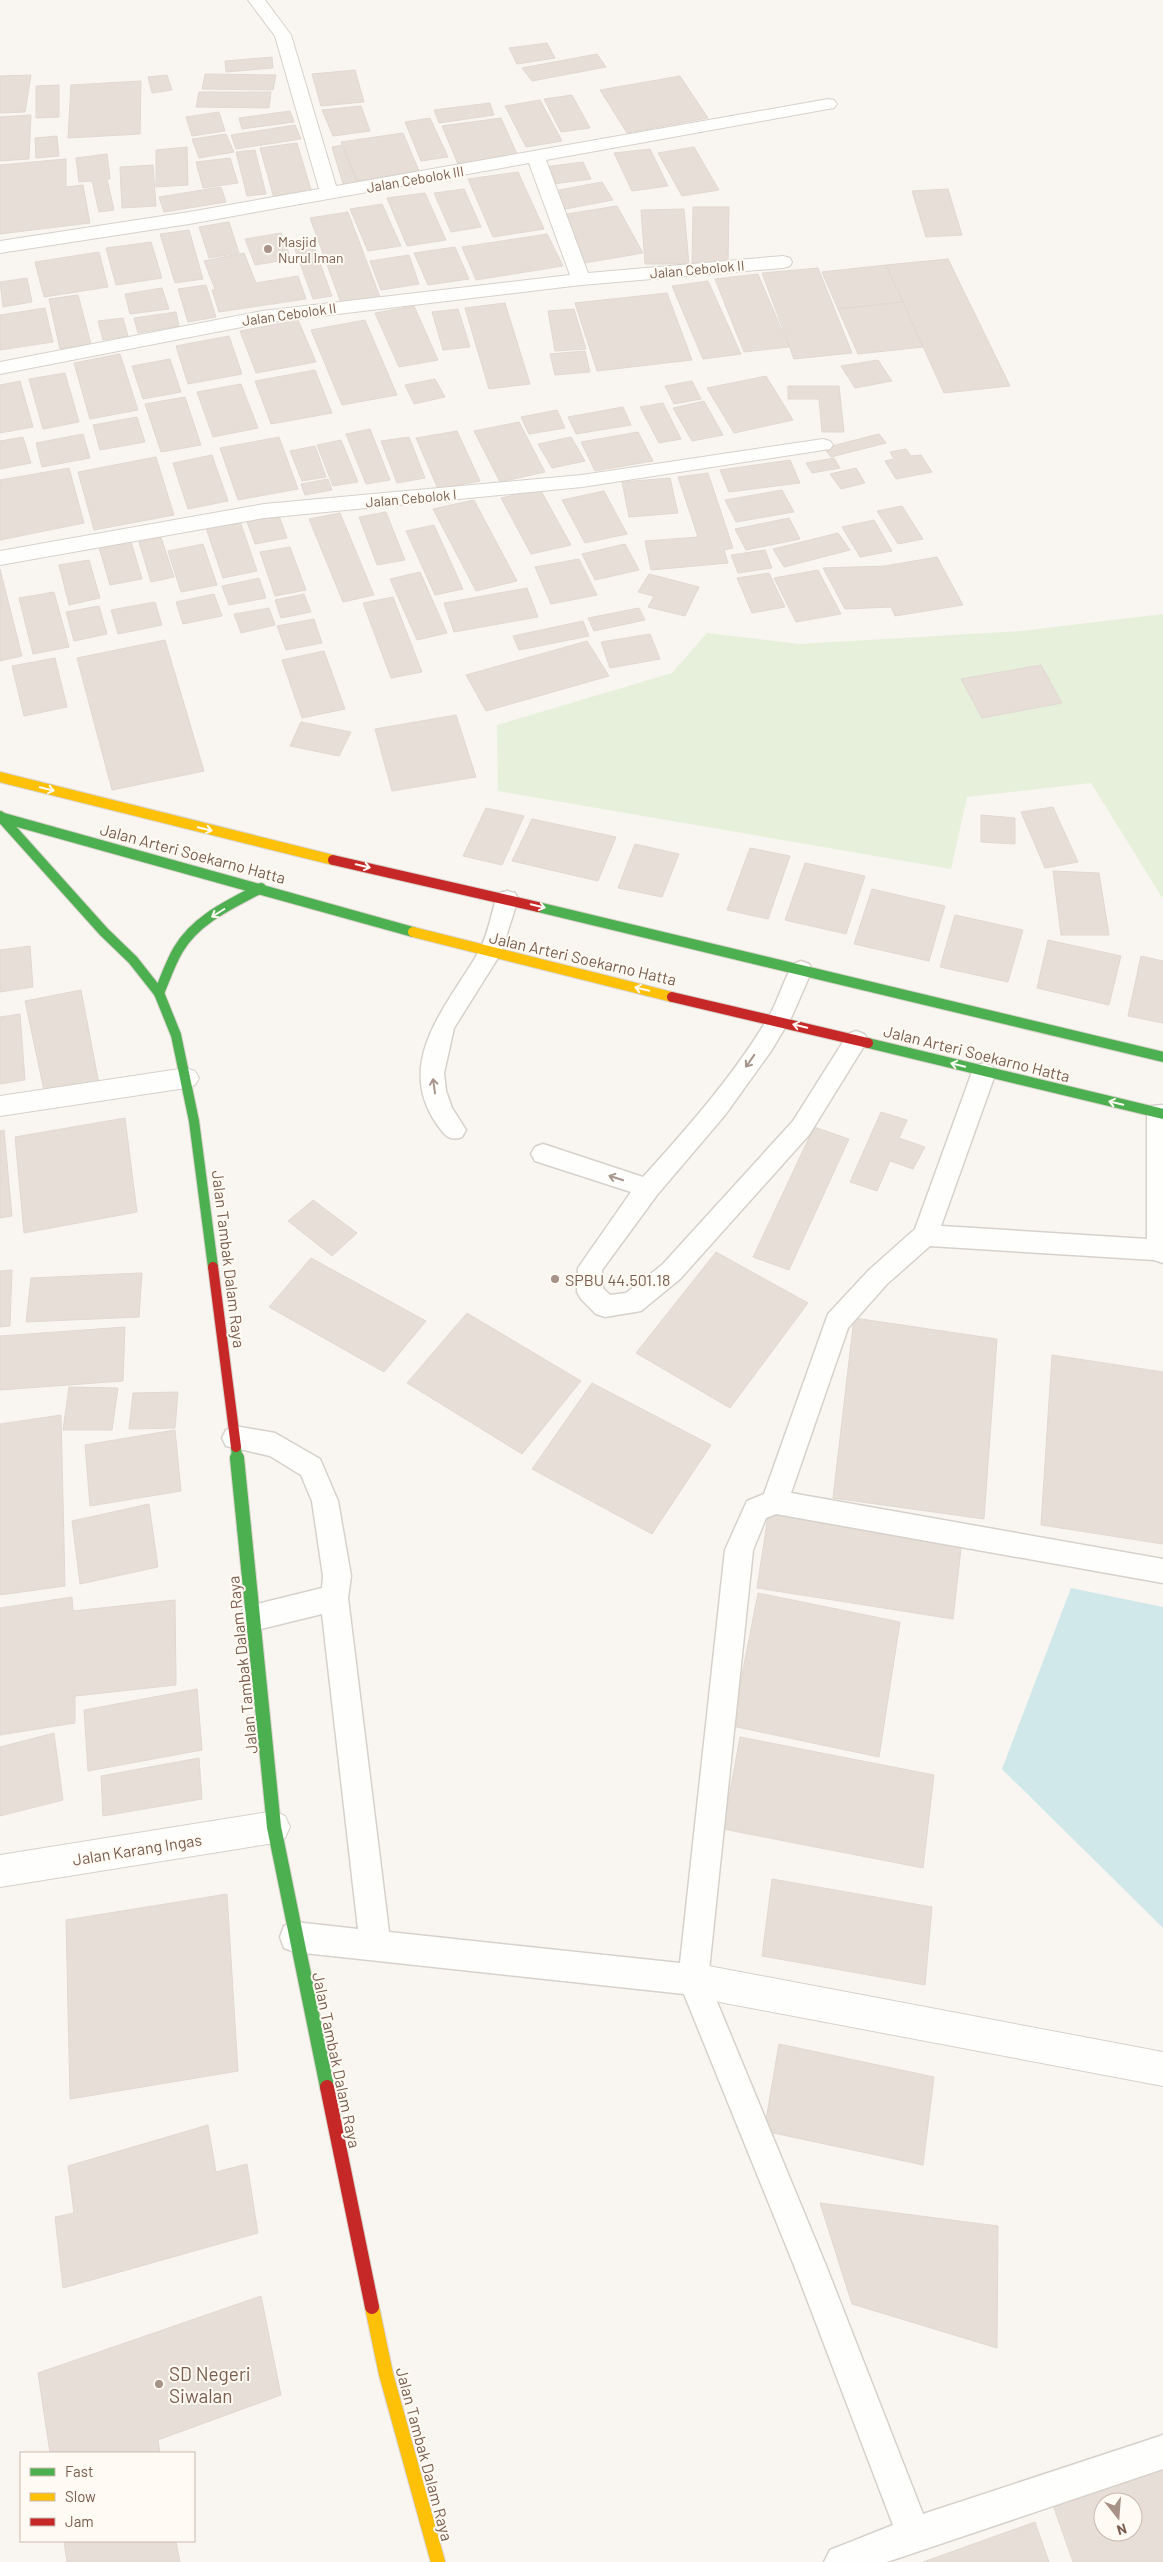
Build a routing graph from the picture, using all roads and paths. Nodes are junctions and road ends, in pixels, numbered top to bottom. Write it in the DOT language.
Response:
graph roads {
  1 [pos="256,0"];
  2 [pos="828,104"];
  3 [pos="536,157"];
  4 [pos="329,194"];
  5 [pos="0,247"];
  6 [pos="783,262"];
  7 [pos="581,279"];
  8 [pos="0,368"];
  9 [pos="823,445"];
  10 [pos="0,558"];
  11 [pos="0,777"];
  12 [pos="1,817"];
  13 [pos="260,888"];
  14 [pos="507,898"];
  15 [pos="490,953"];
  16 [pos="801,970"];
  17 [pos="159,993"];
  18 [pos="778,1021"];
  19 [pos="856,1040"];
  20 [pos="1163,1057"];
  21 [pos="984,1072"];
  22 [pos="186,1078"];
  23 [pos="0,1106"];
  24 [pos="1161,1114"];
  25 [pos="454,1130"];
  26 [pos="543,1154"];
  27 [pos="648,1188"];
  28 [pos="925,1235"];
  29 [pos="1161,1252"];
  30 [pos="235,1438"];
  31 [pos="775,1502"];
  32 [pos="1163,1571"];
  33 [pos="334,1598"];
  34 [pos="253,1618"];
  35 [pos="274,1827"];
  36 [pos="0,1871"];
  37 [pos="295,1937"];
  38 [pos="375,1944"];
  39 [pos="694,1980"];
  40 [pos="1163,2069"];
  41 [pos="1163,2452"];
  42 [pos="914,2534"];
  43 [pos="438,2562"];
  44 [pos="842,2562"];
  1 -- 4 [label="street"];
  2 -- 3 [label="street, Jalan Cebolok III"];
  3 -- 4 [label="street, Jalan Cebolok III"];
  3 -- 7 [label="street"];
  4 -- 5 [label="street, Jalan Cebolok III"];
  6 -- 7 [label="street, Jalan Cebolok II"];
  7 -- 8 [label="street, Jalan Cebolok II"];
  9 -- 10 [label="street, Jalan Cebolok I"];
  11 -- 14 [label="main road, Jalan Arteri Soekarno Hatta, one-way"];
  12 -- 13 [label="main road, Jalan Arteri Soekarno Hatta"];
  12 -- 17 [label="main road, Jalan Tambak Dalam Raya"];
  13 -- 15 [label="main road, Jalan Arteri Soekarno Hatta"];
  13 -- 17 [label="main road, one-way"];
  14 -- 15 [label="lane"];
  14 -- 16 [label="main road, Jalan Arteri Soekarno Hatta, one-way"];
  18 -- 15 [label="main road, Jalan Arteri Soekarno Hatta, one-way"];
  25 -- 15 [label="lane, one-way"];
  16 -- 18 [label="lane"];
  16 -- 20 [label="main road, Jalan Arteri Soekarno Hatta"];
  17 -- 22 [label="main road, Jalan Tambak Dalam Raya"];
  19 -- 18 [label="main road, Jalan Arteri Soekarno Hatta, one-way"];
  18 -- 27 [label="lane, one-way"];
  21 -- 19 [label="main road, Jalan Arteri Soekarno Hatta, one-way"];
  19 -- 27 [label="lane"];
  24 -- 21 [label="main road, Jalan Arteri Soekarno Hatta, one-way"];
  21 -- 28 [label="lane"];
  22 -- 23 [label="street"];
  22 -- 30 [label="main road, Jalan Tambak Dalam Raya"];
  24 -- 29 [label="lane"];
  27 -- 26 [label="lane, one-way"];
  28 -- 29 [label="lane"];
  28 -- 31 [label="lane"];
  30 -- 33 [label="lane"];
  30 -- 34 [label="main road, Jalan Tambak Dalam Raya"];
  31 -- 32 [label="lane"];
  31 -- 39 [label="lane"];
  33 -- 34 [label="lane"];
  33 -- 38 [label="lane"];
  34 -- 35 [label="main road, Jalan Tambak Dalam Raya"];
  35 -- 36 [label="street, Jalan Karang Ingas"];
  35 -- 37 [label="main road, Jalan Tambak Dalam Raya"];
  37 -- 38 [label="lane"];
  37 -- 43 [label="main road, Jalan Tambak Dalam Raya"];
  38 -- 39 [label="lane"];
  39 -- 40 [label="street"];
  39 -- 42 [label="lane"];
  41 -- 42 [label="lane"];
  42 -- 44 [label="lane"];
}
